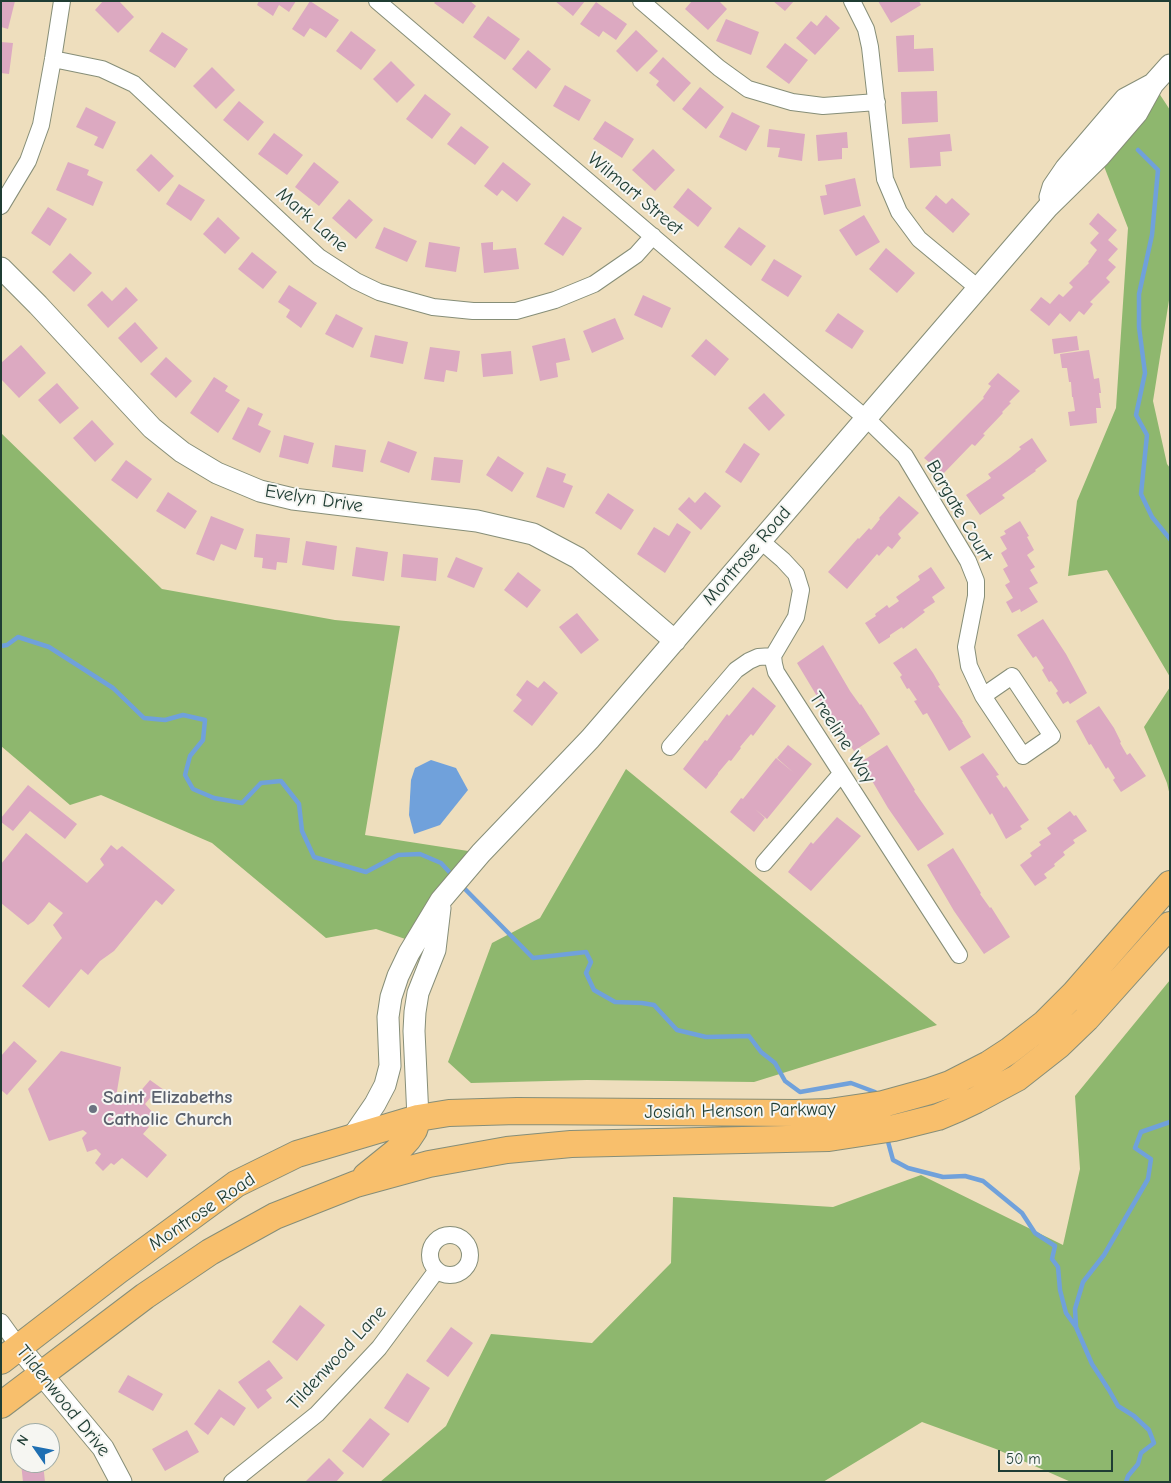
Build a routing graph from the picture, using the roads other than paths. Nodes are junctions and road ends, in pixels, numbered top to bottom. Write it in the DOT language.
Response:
graph roads {
  1 [pos="62,1"];
  2 [pos="376,1"];
  3 [pos="641,1"];
  4 [pos="852,1"];
  5 [pos="54,59"];
  6 [pos="1170,65"];
  7 [pos="877,102"];
  8 [pos="1,206"];
  9 [pos="653,236"];
  10 [pos="1,268"];
  11 [pos="978,288"];
  12 [pos="866,419"];
  13 [pos="761,541"];
  14 [pos="675,641"];
  15 [pos="774,656"];
  16 [pos="983,696"];
  17 [pos="670,747"];
  18 [pos="841,774"];
  19 [pos="764,863"];
  20 [pos="1170,884"];
  21 [pos="441,900"];
  22 [pos="1170,925"];
  23 [pos="959,955"];
  24 [pos="418,1118"];
  25 [pos="350,1139"];
  26 [pos="356,1184"];
  27 [pos="437,1270"];
  28 [pos="1,1322"];
  29 [pos="10,1354"];
  30 [pos="41,1374"];
  31 [pos="1,1404"];
  32 [pos="121,1482"];
  33 [pos="232,1482"];
  1 -- 5 [label="street"];
  2 -- 9 [label="street, Wilmart Street"];
  3 -- 7 [label="street"];
  4 -- 7 [label="street"];
  5 -- 8 [label="street"];
  5 -- 9 [label="street, Mark Lane"];
  6 -- 11 [label="street, Montrose Road"];
  7 -- 11 [label="street"];
  9 -- 12 [label="street, Wilmart Street"];
  10 -- 14 [label="street, Evelyn Drive"];
  11 -- 12 [label="street, Montrose Road"];
  12 -- 13 [label="street, Montrose Road"];
  12 -- 16 [label="street, Bargate Court"];
  13 -- 14 [label="street, Montrose Road"];
  13 -- 15 [label="street"];
  14 -- 21 [label="street, Montrose Road"];
  15 -- 17 [label="street"];
  15 -- 18 [label="street, Treeline Way"];
  16 -- 16 [label="street, Bargate Court"];
  18 -- 19 [label="street"];
  18 -- 23 [label="street, Treeline Way"];
  20 -- 24 [label="main road, Josiah Henson Parkway"];
  21 -- 24 [label="street"];
  21 -- 25 [label="street, Montrose Road"];
  22 -- 26 [label="main road, Josiah Henson Parkway"];
  24 -- 25 [label="main road, Josiah Henson Parkway"];
  24 -- 26 [label="main road"];
  25 -- 29 [label="main road, Montrose Road"];
  26 -- 30 [label="main road, Montrose Road"];
  27 -- 33 [label="street, Tildenwood Lane"];
  28 -- 29 [label="street, Tildenwood Drive"];
  29 -- 30 [label="street, Tildenwood Drive"];
  30 -- 31 [label="main road, Montrose Road"];
  30 -- 32 [label="street, Tildenwood Drive"];
}
